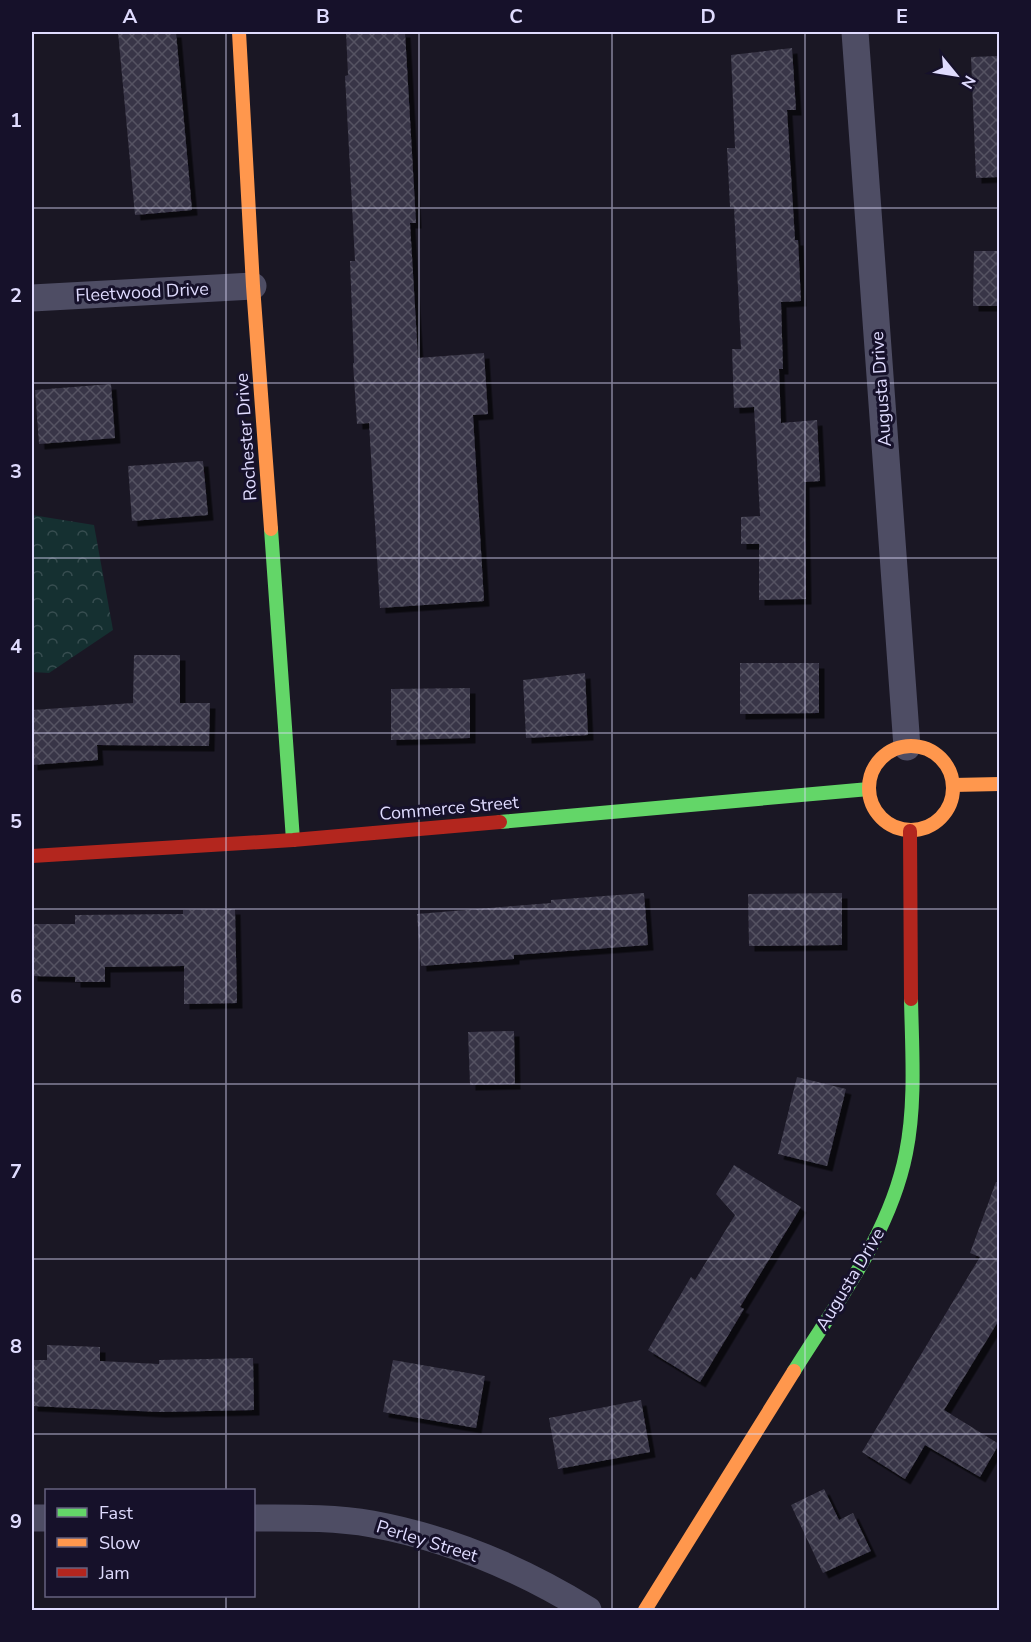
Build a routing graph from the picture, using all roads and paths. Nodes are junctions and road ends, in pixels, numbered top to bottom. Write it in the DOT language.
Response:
graph roads {
  1 [pos="239,32"];
  2 [pos="855,32"];
  3 [pos="253,286"];
  4 [pos="32,298"];
  5 [pos="907,747"];
  6 [pos="999,784"];
  7 [pos="953,785"];
  8 [pos="869,789"];
  9 [pos="910,831"];
  10 [pos="293,840"];
  11 [pos="32,856"];
  12 [pos="255,1518"];
  13 [pos="588,1611"];
  14 [pos="645,1611"];
  1 -- 3 [label="street, Rochester Drive"];
  2 -- 5 [label="street, Augusta Drive"];
  3 -- 4 [label="street, Fleetwood Drive"];
  3 -- 10 [label="street, Rochester Drive"];
  5 -- 7 [label="street"];
  5 -- 8 [label="street"];
  6 -- 7 [label="street"];
  7 -- 9 [label="street"];
  8 -- 9 [label="street"];
  8 -- 10 [label="street, Commerce Street"];
  9 -- 14 [label="street, Augusta Drive"];
  10 -- 11 [label="street, Commerce Street"];
  12 -- 13 [label="street, Perley Street"];
}
